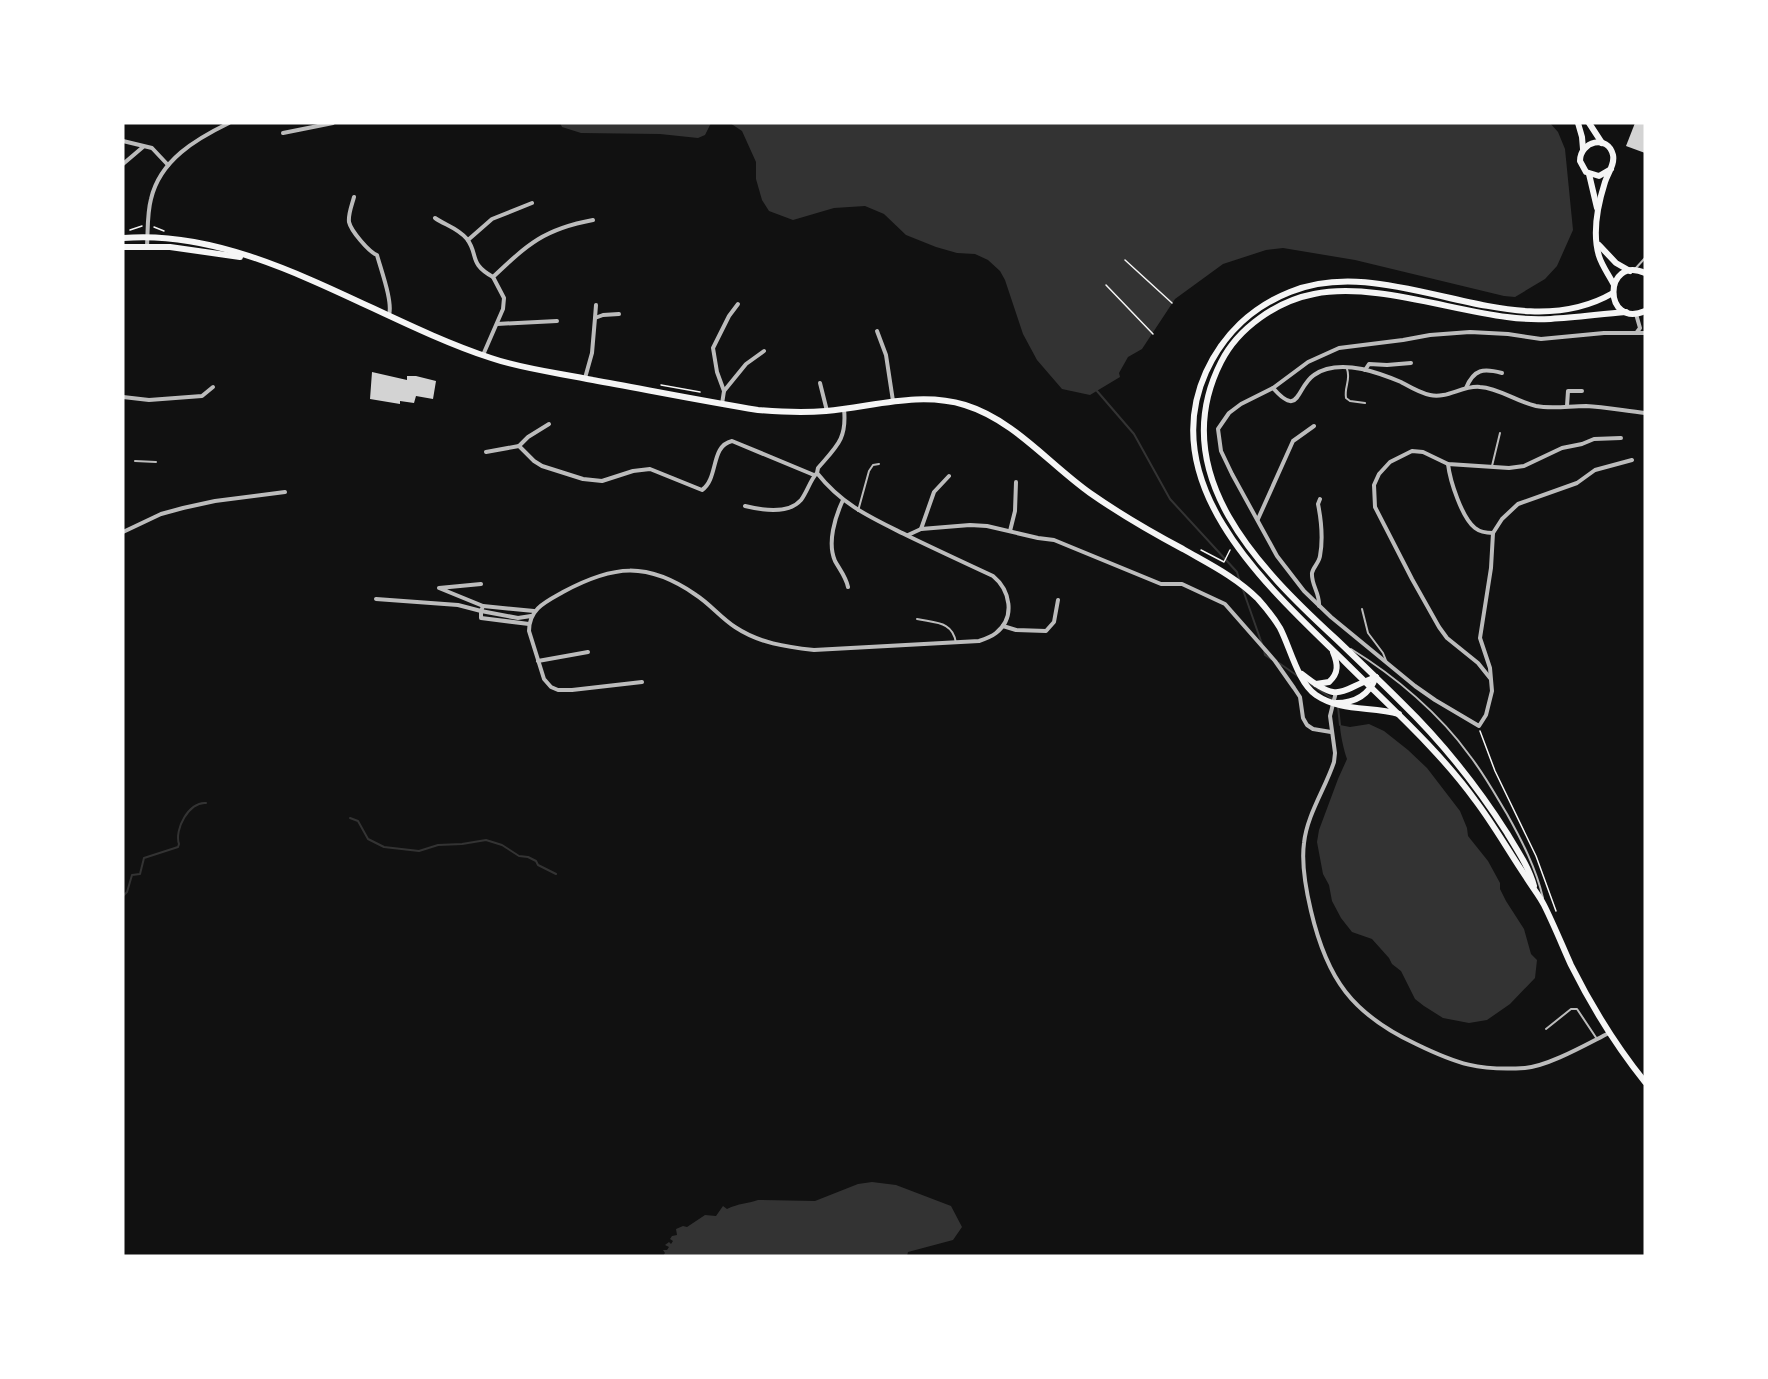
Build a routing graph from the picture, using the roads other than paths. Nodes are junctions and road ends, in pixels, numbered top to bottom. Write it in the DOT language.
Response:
graph roads {
  1 [pos="229,123"];
  2 [pos="333,123"];
  3 [pos="1578,123"];
  4 [pos="1589,123"];
  5 [pos="284,134"];
  6 [pos="123,141"];
  7 [pos="1602,143"];
  8 [pos="144,147"];
  9 [pos="1583,149"];
  10 [pos="123,164"];
  11 [pos="168,165"];
  12 [pos="1611,169"];
  13 [pos="1589,174"];
  14 [pos="354,197"];
  15 [pos="532,203"];
  16 [pos="1598,212"];
  17 [pos="435,218"];
  18 [pos="593,220"];
  19 [pos="147,237"];
  20 [pos="123,238"];
  21 [pos="468,240"];
  22 [pos="1597,242"];
  23 [pos="147,246"];
  24 [pos="123,247"];
  25 [pos="1645,258"];
  26 [pos="258,261"];
  27 [pos="1632,270"];
  28 [pos="1645,273"];
  29 [pos="493,277"];
  30 [pos="1614,285"];
  31 [pos="1613,293"];
  32 [pos="738,304"];
  33 [pos="596,305"];
  34 [pos="1645,311"];
  35 [pos="1626,312"];
  36 [pos="619,314"];
  37 [pos="1636,314"];
  38 [pos="389,315"];
  39 [pos="596,318"];
  40 [pos="557,321"];
  41 [pos="497,324"];
  42 [pos="877,331"];
  43 [pos="1637,333"];
  44 [pos="1645,333"];
  45 [pos="764,351"];
  46 [pos="483,355"];
  47 [pos="1411,363"];
  48 [pos="1347,366"];
  49 [pos="1365,370"];
  50 [pos="1502,373"];
  51 [pos="585,378"];
  52 [pos="820,383"];
  53 [pos="213,387"];
  54 [pos="1274,388"];
  55 [pos="1466,388"];
  56 [pos="1582,391"];
  57 [pos="724,392"];
  58 [pos="123,397"];
  59 [pos="893,401"];
  60 [pos="1365,402"];
  61 [pos="722,404"];
  62 [pos="1567,406"];
  63 [pos="844,408"];
  64 [pos="827,411"];
  65 [pos="1645,413"];
  66 [pos="549,424"];
  67 [pos="1314,426"];
  68 [pos="1500,433"];
  69 [pos="1622,438"];
  70 [pos="519,446"];
  71 [pos="486,452"];
  72 [pos="1632,460"];
  73 [pos="135,461"];
  74 [pos="156,462"];
  75 [pos="879,464"];
  76 [pos="1448,464"];
  77 [pos="1491,466"];
  78 [pos="816,474"];
  79 [pos="949,476"];
  80 [pos="1016,482"];
  81 [pos="285,492"];
  82 [pos="1320,499"];
  83 [pos="843,500"];
  84 [pos="745,506"];
  85 [pos="858,511"];
  86 [pos="1257,520"];
  87 [pos="921,529"];
  88 [pos="1010,531"];
  89 [pos="123,532"];
  90 [pos="1493,533"];
  91 [pos="907,535"];
  92 [pos="481,584"];
  93 [pos="848,587"];
  94 [pos="376,599"];
  95 [pos="1058,600"];
  96 [pos="483,606"];
  97 [pos="1318,606"];
  98 [pos="1362,609"];
  99 [pos="481,611"];
  100 [pos="534,611"];
  101 [pos="532,616"];
  102 [pos="917,620"];
  103 [pos="529,624"];
  104 [pos="1003,626"];
  105 [pos="956,643"];
  106 [pos="1340,643"];
  107 [pos="1332,649"];
  108 [pos="588,652"];
  109 [pos="538,661"];
  110 [pos="1387,663"];
  111 [pos="1301,674"];
  112 [pos="1376,677"];
  113 [pos="1364,681"];
  114 [pos="1492,681"];
  115 [pos="642,682"];
  116 [pos="1313,683"];
  117 [pos="1372,688"];
  118 [pos="1336,692"];
  119 [pos="1333,703"];
  120 [pos="1399,714"];
  121 [pos="1331,732"];
  122 [pos="1535,890"];
  123 [pos="1544,907"];
  124 [pos="1546,1029"];
  125 [pos="1609,1033"];
  126 [pos="1597,1039"];
  127 [pos="1645,1082"];
  1 -- 11 [label="street"];
  2 -- 5 [label="street"];
  3 -- 9 [label="main road"];
  4 -- 7 [label="main road"];
  6 -- 8 [label="street"];
  7 -- 9 [label="main road"];
  7 -- 12 [label="main road"];
  8 -- 10 [label="street"];
  8 -- 11 [label="street"];
  9 -- 13 [label="main road"];
  11 -- 19 [label="street"];
  12 -- 13 [label="main road"];
  12 -- 16 [label="main road"];
  13 -- 16 [label="main road"];
  14 -- 38 [label="street"];
  15 -- 21 [label="street"];
  16 -- 22 [label="main road"];
  17 -- 21 [label="street"];
  18 -- 29 [label="street"];
  19 -- 20 [label="main road"];
  19 -- 23 [label="street"];
  19 -- 26 [label="main road"];
  21 -- 29 [label="street"];
  22 -- 27 [label="main road"];
  22 -- 30 [label="main road"];
  23 -- 24 [label="main road"];
  23 -- 26 [label="main road"];
  25 -- 27 [label="lane"];
  26 -- 38 [label="main road"];
  27 -- 28 [label="main road"];
  27 -- 30 [label="main road"];
  29 -- 41 [label="street"];
  30 -- 31 [label="main road"];
  31 -- 35 [label="main road"];
  31 -- 107 [label="main road"];
  32 -- 57 [label="street"];
  33 -- 39 [label="street"];
  34 -- 37 [label="main road"];
  35 -- 37 [label="main road"];
  35 -- 106 [label="main road"];
  36 -- 39 [label="street"];
  37 -- 43 [label="street"];
  38 -- 46 [label="main road"];
  39 -- 51 [label="street"];
  40 -- 41 [label="street"];
  41 -- 46 [label="street"];
  42 -- 59 [label="street"];
  43 -- 44 [label="street"];
  43 -- 54 [label="street"];
  45 -- 57 [label="street"];
  46 -- 51 [label="main road"];
  47 -- 49 [label="street"];
  48 -- 49 [label="street"];
  48 -- 54 [label="street"];
  48 -- 60 [label="lane"];
  49 -- 55 [label="street"];
  50 -- 55 [label="street"];
  51 -- 61 [label="main road"];
  52 -- 64 [label="street"];
  53 -- 58 [label="street"];
  54 -- 86 [label="street"];
  55 -- 62 [label="street"];
  56 -- 62 [label="street"];
  57 -- 61 [label="street"];
  59 -- 63 [label="main road"];
  59 -- 111 [label="main road"];
  61 -- 64 [label="main road"];
  62 -- 65 [label="street"];
  63 -- 64 [label="main road"];
  63 -- 78 [label="street"];
  66 -- 70 [label="street"];
  67 -- 86 [label="street"];
  68 -- 77 [label="lane"];
  69 -- 77 [label="street"];
  70 -- 71 [label="street"];
  70 -- 78 [label="street"];
  72 -- 90 [label="street"];
  73 -- 74 [label="lane"];
  75 -- 85 [label="lane"];
  76 -- 77 [label="street"];
  76 -- 90 [label="street"];
  76 -- 114 [label="street"];
  78 -- 83 [label="street"];
  78 -- 84 [label="street"];
  79 -- 87 [label="street"];
  80 -- 88 [label="street"];
  81 -- 89 [label="street"];
  82 -- 97 [label="street"];
  83 -- 85 [label="street"];
  83 -- 93 [label="street"];
  85 -- 91 [label="street"];
  86 -- 97 [label="street"];
  87 -- 88 [label="street"];
  87 -- 91 [label="street"];
  88 -- 121 [label="street"];
  90 -- 114 [label="street"];
  91 -- 104 [label="street"];
  92 -- 96 [label="street"];
  94 -- 99 [label="street"];
  95 -- 104 [label="street"];
  96 -- 99 [label="street"];
  96 -- 100 [label="street"];
  97 -- 110 [label="street"];
  98 -- 110 [label="lane"];
  99 -- 101 [label="street"];
  99 -- 103 [label="street"];
  100 -- 101 [label="street"];
  100 -- 105 [label="street"];
  101 -- 103 [label="street"];
  102 -- 105 [label="lane"];
  103 -- 109 [label="street"];
  104 -- 105 [label="street"];
  106 -- 112 [label="main road"];
  106 -- 123 [label="lane"];
  107 -- 113 [label="main road"];
  107 -- 116 [label="main road"];
  108 -- 109 [label="street"];
  109 -- 115 [label="street"];
  110 -- 114 [label="street"];
  111 -- 116 [label="main road"];
  111 -- 119 [label="main road"];
  112 -- 113 [label="main road"];
  112 -- 117 [label="main road"];
  112 -- 122 [label="main road"];
  113 -- 117 [label="main road"];
  113 -- 118 [label="main road"];
  116 -- 118 [label="main road"];
  117 -- 119 [label="main road"];
  117 -- 120 [label="main road"];
  118 -- 119 [label="street"];
  119 -- 120 [label="main road"];
  119 -- 121 [label="street"];
  120 -- 122 [label="main road"];
  121 -- 126 [label="street"];
  122 -- 123 [label="main road"];
  123 -- 125 [label="main road"];
  124 -- 126 [label="lane"];
  125 -- 126 [label="street"];
  125 -- 127 [label="main road"];
}
